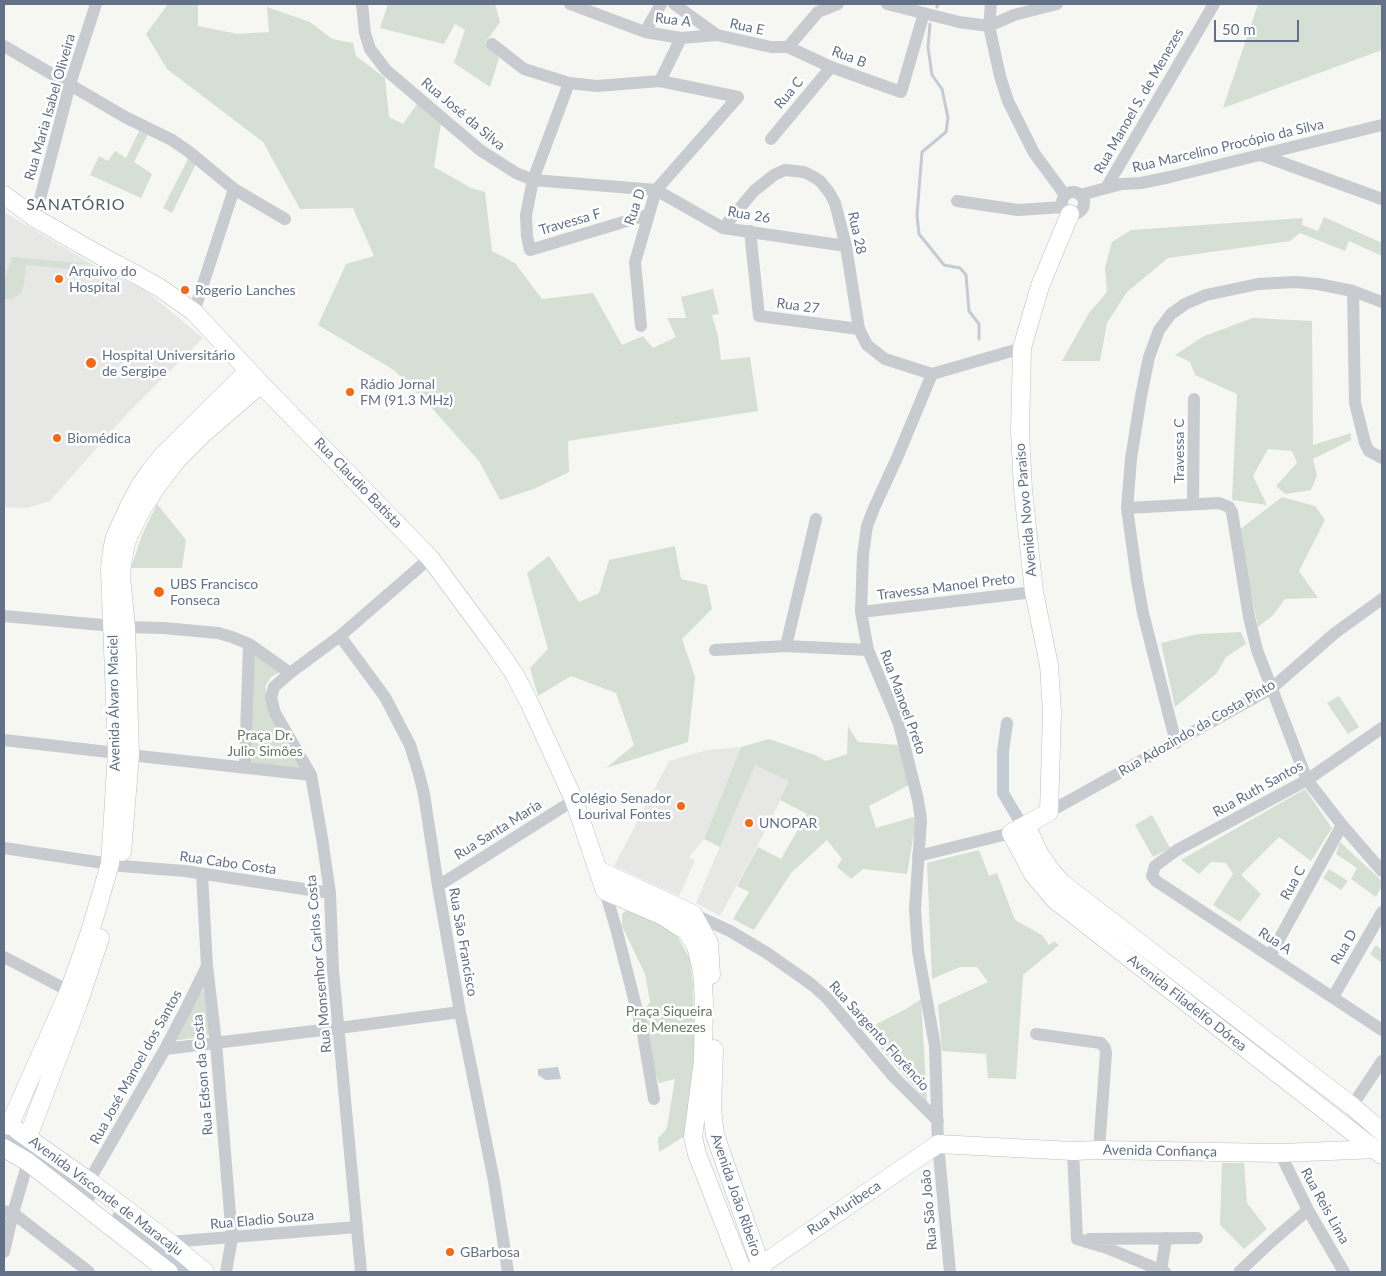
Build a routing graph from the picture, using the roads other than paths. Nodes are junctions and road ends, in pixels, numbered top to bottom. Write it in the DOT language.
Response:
graph roads {
  1 [pos="96,4"];
  2 [pos="362,4"];
  3 [pos="570,4"];
  4 [pos="661,4"];
  5 [pos="674,4"];
  6 [pos="838,4"];
  7 [pos="887,4"];
  8 [pos="991,4"];
  9 [pos="1057,4"];
  10 [pos="1214,4"];
  11 [pos="815,8"];
  12 [pos="924,13"];
  13 [pos="989,26"];
  14 [pos="645,32"];
  15 [pos="717,35"];
  16 [pos="681,38"];
  17 [pos="492,44"];
  18 [pos="4,46"];
  19 [pos="788,47"];
  20 [pos="831,67"];
  21 [pos="660,81"];
  22 [pos="569,82"];
  23 [pos="70,84"];
  24 [pos="1382,125"];
  25 [pos="771,139"];
  26 [pos="1260,155"];
  27 [pos="533,180"];
  28 [pos="1106,188"];
  29 [pos="234,189"];
  30 [pos="656,190"];
  31 [pos="4,195"];
  32 [pos="1080,195"];
  33 [pos="1382,199"];
  34 [pos="957,201"];
  35 [pos="1066,206"];
  36 [pos="647,215"];
  37 [pos="35,218"];
  38 [pos="285,219"];
  39 [pos="724,228"];
  40 [pos="750,231"];
  41 [pos="846,246"];
  42 [pos="1353,292"];
  43 [pos="1382,302"];
  44 [pos="194,312"];
  45 [pos="641,326"];
  46 [pos="858,329"];
  47 [pos="1022,348"];
  48 [pos="248,371"];
  49 [pos="932,374"];
  50 [pos="260,384"];
  51 [pos="1194,399"];
  52 [pos="1382,458"];
  53 [pos="1193,504"];
  54 [pos="1127,508"];
  55 [pos="816,519"];
  56 [pos="430,558"];
  57 [pos="1034,592"];
  58 [pos="117,599"];
  59 [pos="1382,599"];
  60 [pos="862,612"];
  61 [pos="4,616"];
  62 [pos="119,627"];
  63 [pos="340,636"];
  64 [pos="249,644"];
  65 [pos="786,646"];
  66 [pos="715,650"];
  67 [pos="868,650"];
  68 [pos="290,673"];
  69 [pos="1272,688"];
  70 [pos="1382,728"];
  71 [pos="4,740"];
  72 [pos="1176,743"];
  73 [pos="123,754"];
  74 [pos="245,767"];
  75 [pos="311,775"];
  76 [pos="1307,780"];
  77 [pos="574,800"];
  78 [pos="1049,812"];
  79 [pos="1342,826"];
  80 [pos="1019,829"];
  81 [pos="4,848"];
  82 [pos="918,856"];
  83 [pos="116,865"];
  84 [pos="598,870"];
  85 [pos="1382,871"];
  86 [pos="202,874"];
  87 [pos="1152,876"];
  88 [pos="438,886"];
  89 [pos="606,891"];
  90 [pos="330,893"];
  91 [pos="1382,912"];
  92 [pos="693,914"];
  93 [pos="1270,956"];
  94 [pos="4,957"];
  95 [pos="207,966"];
  96 [pos="69,991"];
  97 [pos="1332,998"];
  98 [pos="460,1012"];
  99 [pos="339,1028"];
  100 [pos="1382,1030"];
  101 [pos="1036,1034"];
  102 [pos="216,1043"];
  103 [pos="165,1049"];
  104 [pos="1382,1061"];
  105 [pos="654,1099"];
  106 [pos="1352,1106"];
  107 [pos="938,1121"];
  108 [pos="6,1125"];
  109 [pos="1382,1132"];
  110 [pos="28,1137"];
  111 [pos="938,1144"];
  112 [pos="4,1148"];
  113 [pos="1099,1150"];
  114 [pos="1073,1151"];
  115 [pos="1379,1151"];
  116 [pos="1280,1153"];
  117 [pos="28,1162"];
  118 [pos="89,1181"];
  119 [pos="109,1197"];
  120 [pos="1308,1210"];
  121 [pos="8,1212"];
  122 [pos="94,1213"];
  123 [pos="357,1227"];
  124 [pos="232,1238"];
  125 [pos="1166,1238"];
  126 [pos="1197,1238"];
  127 [pos="1077,1239"];
  128 [pos="169,1242"];
  129 [pos="4,1252"];
  130 [pos="758,1270"];
  131 [pos="1163,1271"];
  132 [pos="89,1272"];
  133 [pos="169,1272"];
  134 [pos="205,1272"];
  135 [pos="226,1272"];
  136 [pos="361,1272"];
  137 [pos="508,1272"];
  138 [pos="742,1272"];
  139 [pos="950,1272"];
  140 [pos="1239,1272"];
  141 [pos="1344,1272"];
  1 -- 23 [label="street, Rua Maria Isabel Oliveira"];
  2 -- 27 [label="street, Rua José da Silva"];
  3 -- 14 [label="street, Rua A"];
  4 -- 14 [label="street"];
  5 -- 15 [label="street"];
  6 -- 11 [label="street"];
  7 -- 12 [label="street"];
  8 -- 13 [label="street"];
  9 -- 13 [label="street"];
  10 -- 28 [label="street, Rua Manoel S. de Menezes"];
  11 -- 19 [label="street"];
  12 -- 13 [label="street"];
  12 -- 20 [label="street, Rua B"];
  13 -- 35 [label="street"];
  14 -- 16 [label="street, Rua A"];
  15 -- 16 [label="street, Rua A"];
  15 -- 19 [label="street, Rua E"];
  16 -- 21 [label="street"];
  17 -- 22 [label="street"];
  18 -- 23 [label="street"];
  19 -- 20 [label="street, Rua B"];
  20 -- 25 [label="street, Rua C"];
  21 -- 22 [label="street"];
  21 -- 30 [label="street, Rua D"];
  22 -- 27 [label="street"];
  23 -- 29 [label="street"];
  23 -- 37 [label="street, Rua Maria Isabel Oliveira"];
  24 -- 26 [label="street, Rua Marcelino Procópio da Silva"];
  26 -- 28 [label="street, Rua Marcelino Procópio da Silva"];
  26 -- 33 [label="street"];
  27 -- 30 [label="street, Rua José da Silva"];
  27 -- 36 [label="street, Travessa F"];
  28 -- 32 [label="street, Rua Marcelino Procópio da Silva"];
  29 -- 38 [label="street"];
  29 -- 44 [label="street"];
  30 -- 36 [label="street, Rua D"];
  30 -- 39 [label="street, Rua 26"];
  31 -- 37 [label="street, Rua Claudio Batista"];
  32 -- 35 [label="street, Rua Marcelino Procópio da Silva"];
  32 -- 35 [label="street"];
  34 -- 35 [label="street"];
  35 -- 47 [label="street, Avenida Novo Paraíso"];
  36 -- 45 [label="street, Rua D"];
  37 -- 44 [label="street, Rua Claudio Batista"];
  39 -- 40 [label="street, Rua 26"];
  39 -- 41 [label="street, Rua 28"];
  40 -- 41 [label="street, Rua 26"];
  40 -- 46 [label="street, Rua 27"];
  41 -- 46 [label="street, Rua 28"];
  42 -- 43 [label="street"];
  42 -- 52 [label="street"];
  42 -- 54 [label="street"];
  44 -- 48 [label="street, Rua Claudio Batista"];
  46 -- 49 [label="street, Rua 28"];
  47 -- 49 [label="street"];
  47 -- 57 [label="street, Avenida Novo Paraíso"];
  48 -- 50 [label="street, Rua Claudio Batista"];
  48 -- 58 [label="street, Avenida Álvaro Maciel"];
  49 -- 60 [label="street, Rua Manoel Preto"];
  50 -- 56 [label="street, Rua Claudio Batista"];
  50 -- 58 [label="street, Avenida Álvaro Maciel"];
  51 -- 53 [label="street, Travessa C"];
  53 -- 54 [label="street"];
  53 -- 69 [label="street"];
  54 -- 72 [label="street"];
  55 -- 65 [label="street"];
  56 -- 63 [label="street, Rua Monsenhor Carlos Costa"];
  56 -- 77 [label="street, Rua Claudio Batista"];
  57 -- 60 [label="street, Travessa Manoel Preto"];
  57 -- 78 [label="street, Avenida Novo Paraíso"];
  58 -- 62 [label="street, Avenida Álvaro Maciel"];
  59 -- 69 [label="street, Rua Adozindo da Costa Pinto"];
  60 -- 67 [label="street, Rua Manoel Preto"];
  61 -- 62 [label="street"];
  62 -- 64 [label="street"];
  62 -- 73 [label="street, Avenida Álvaro Maciel"];
  63 -- 68 [label="street, Rua Monsenhor Carlos Costa"];
  63 -- 88 [label="street, Rua São Francisco"];
  64 -- 68 [label="street"];
  64 -- 74 [label="street"];
  65 -- 66 [label="street"];
  65 -- 67 [label="street"];
  67 -- 82 [label="street, Rua Manoel Preto"];
  68 -- 75 [label="street, Rua Monsenhor Carlos Costa"];
  69 -- 72 [label="street, Rua Adozindo da Costa Pinto"];
  69 -- 76 [label="street"];
  70 -- 76 [label="street, Rua Ruth Santos"];
  71 -- 73 [label="street"];
  72 -- 78 [label="street, Rua Adozindo da Costa Pinto"];
  73 -- 74 [label="street"];
  73 -- 83 [label="street, Avenida Álvaro Maciel"];
  74 -- 75 [label="street"];
  75 -- 90 [label="street, Rua Monsenhor Carlos Costa"];
  76 -- 79 [label="street"];
  76 -- 87 [label="street, Rua Ruth Santos"];
  77 -- 84 [label="street, Rua Claudio Batista"];
  77 -- 88 [label="street, Rua Santa Maria"];
  78 -- 80 [label="street, Rua Adozindo da Costa Pinto"];
  79 -- 85 [label="street"];
  79 -- 93 [label="street, Rua C"];
  80 -- 82 [label="street"];
  80 -- 106 [label="street, Avenida Filadelfo Dórea"];
  80 -- 115 [label="street, Avenida Filadelfo Dórea"];
  81 -- 83 [label="street, Rua Cabo Costa"];
  82 -- 107 [label="street, Rua Manoel Preto"];
  83 -- 86 [label="street, Rua Cabo Costa"];
  83 -- 96 [label="street, Avenida Álvaro Maciel"];
  83 -- 110 [label="street, Avenida Álvaro Maciel"];
  84 -- 89 [label="street"];
  84 -- 92 [label="street"];
  86 -- 90 [label="street, Rua Cabo Costa"];
  86 -- 95 [label="street, Rua Edson da Costa"];
  87 -- 93 [label="street, Rua A"];
  88 -- 98 [label="street, Rua São Francisco"];
  89 -- 105 [label="street"];
  89 -- 138 [label="street, Avenida João Ribeiro"];
  90 -- 99 [label="street, Rua Monsenhor Carlos Costa"];
  91 -- 97 [label="street, Rua D"];
  92 -- 107 [label="street, Rua Sargento Florêncio"];
  92 -- 130 [label="street, Avenida João Ribeiro"];
  93 -- 97 [label="street, Rua A"];
  94 -- 96 [label="street"];
  95 -- 102 [label="street, Rua Edson da Costa"];
  95 -- 103 [label="street, Rua José Manoel dos Santos"];
  96 -- 108 [label="street, Avenida Álvaro Maciel"];
  97 -- 100 [label="street, Rua A"];
  98 -- 99 [label="street"];
  98 -- 137 [label="street, Rua São Francisco"];
  99 -- 102 [label="street"];
  99 -- 123 [label="street, Rua Monsenhor Carlos Costa"];
  101 -- 113 [label="street"];
  102 -- 103 [label="street"];
  102 -- 124 [label="street, Rua Edson da Costa"];
  103 -- 118 [label="street, Rua José Manoel dos Santos"];
  104 -- 106 [label="street"];
  106 -- 109 [label="street, Avenida Filadelfo Dórea"];
  107 -- 111 [label="street, Rua Manoel Preto"];
  108 -- 110 [label="street, Avenida Visconde de Maracaju"];
  110 -- 118 [label="street, Avenida Visconde de Maracaju"];
  111 -- 114 [label="street, Avenida Confiança"];
  111 -- 130 [label="street, Rua Muribeca"];
  111 -- 139 [label="street, Rua São João"];
  112 -- 117 [label="street, Avenida Visconde de Maracaju"];
  113 -- 114 [label="street, Avenida Confiança"];
  113 -- 116 [label="street, Avenida Confiança"];
  114 -- 127 [label="street"];
  115 -- 116 [label="street, Avenida Confiança"];
  116 -- 120 [label="street, Rua Reis Lima"];
  117 -- 121 [label="street"];
  117 -- 122 [label="street, Avenida Visconde de Maracaju"];
  118 -- 119 [label="street, Avenida Visconde de Maracaju"];
  119 -- 122 [label="street"];
  119 -- 128 [label="street, Avenida Visconde de Maracaju"];
  120 -- 140 [label="street"];
  120 -- 141 [label="street, Rua Reis Lima"];
  121 -- 129 [label="street"];
  121 -- 132 [label="street"];
  122 -- 133 [label="street, Avenida Visconde de Maracaju"];
  123 -- 124 [label="street, Rua Eladio Souza"];
  123 -- 136 [label="street, Rua Monsenhor Carlos Costa"];
  124 -- 128 [label="street, Rua Eladio Souza"];
  124 -- 135 [label="street, Rua Edson da Costa"];
  125 -- 126 [label="street"];
  125 -- 127 [label="street"];
  125 -- 131 [label="street"];
  127 -- 131 [label="street"];
  128 -- 134 [label="street, Avenida Visconde de Maracaju"];
}
